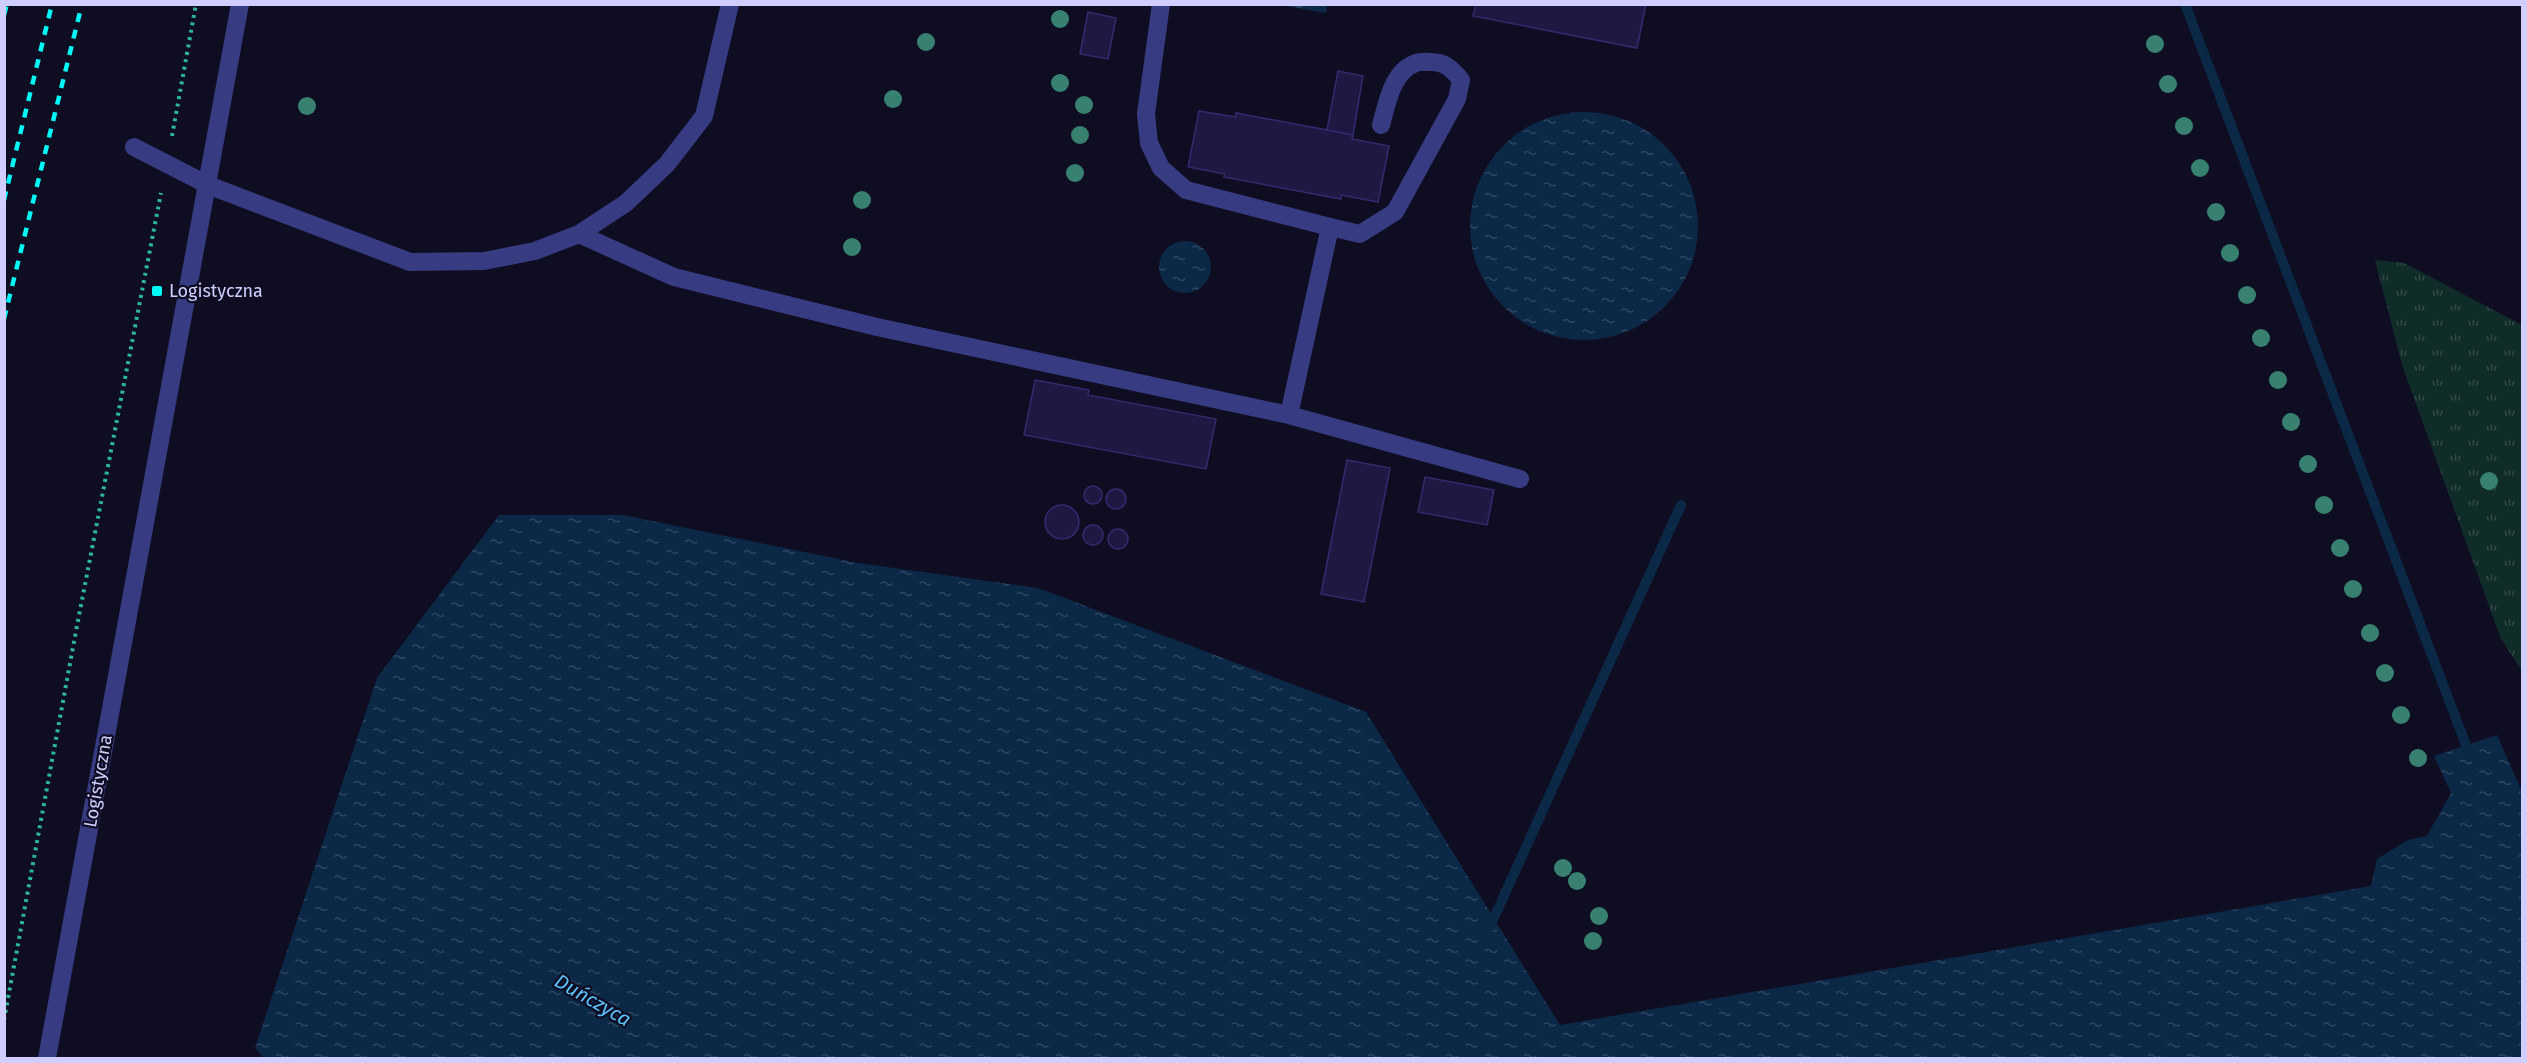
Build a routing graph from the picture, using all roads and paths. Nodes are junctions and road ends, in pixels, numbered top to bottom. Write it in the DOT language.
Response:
graph roads {
  1 [pos="195,4"];
  2 [pos="240,4"];
  3 [pos="730,4"];
  4 [pos="1161,4"];
  5 [pos="1381,125"];
  6 [pos="134,147"];
  7 [pos="168,166"];
  8 [pos="208,185"];
  9 [pos="1330,227"];
  10 [pos="579,234"];
  11 [pos="1288,415"];
  12 [pos="1520,479"];
  13 [pos="4,1020"];
  14 [pos="47,1059"];
  1 -- 7 [label="path"];
  2 -- 8 [label="street, Logistyczna"];
  3 -- 10 [label="street"];
  4 -- 9 [label="street"];
  5 -- 9 [label="street"];
  6 -- 7 [label="street"];
  7 -- 8 [label="street"];
  7 -- 13 [label="path"];
  8 -- 10 [label="street"];
  8 -- 14 [label="street, Logistyczna"];
  9 -- 11 [label="street"];
  10 -- 11 [label="street"];
  11 -- 12 [label="street"];
}
